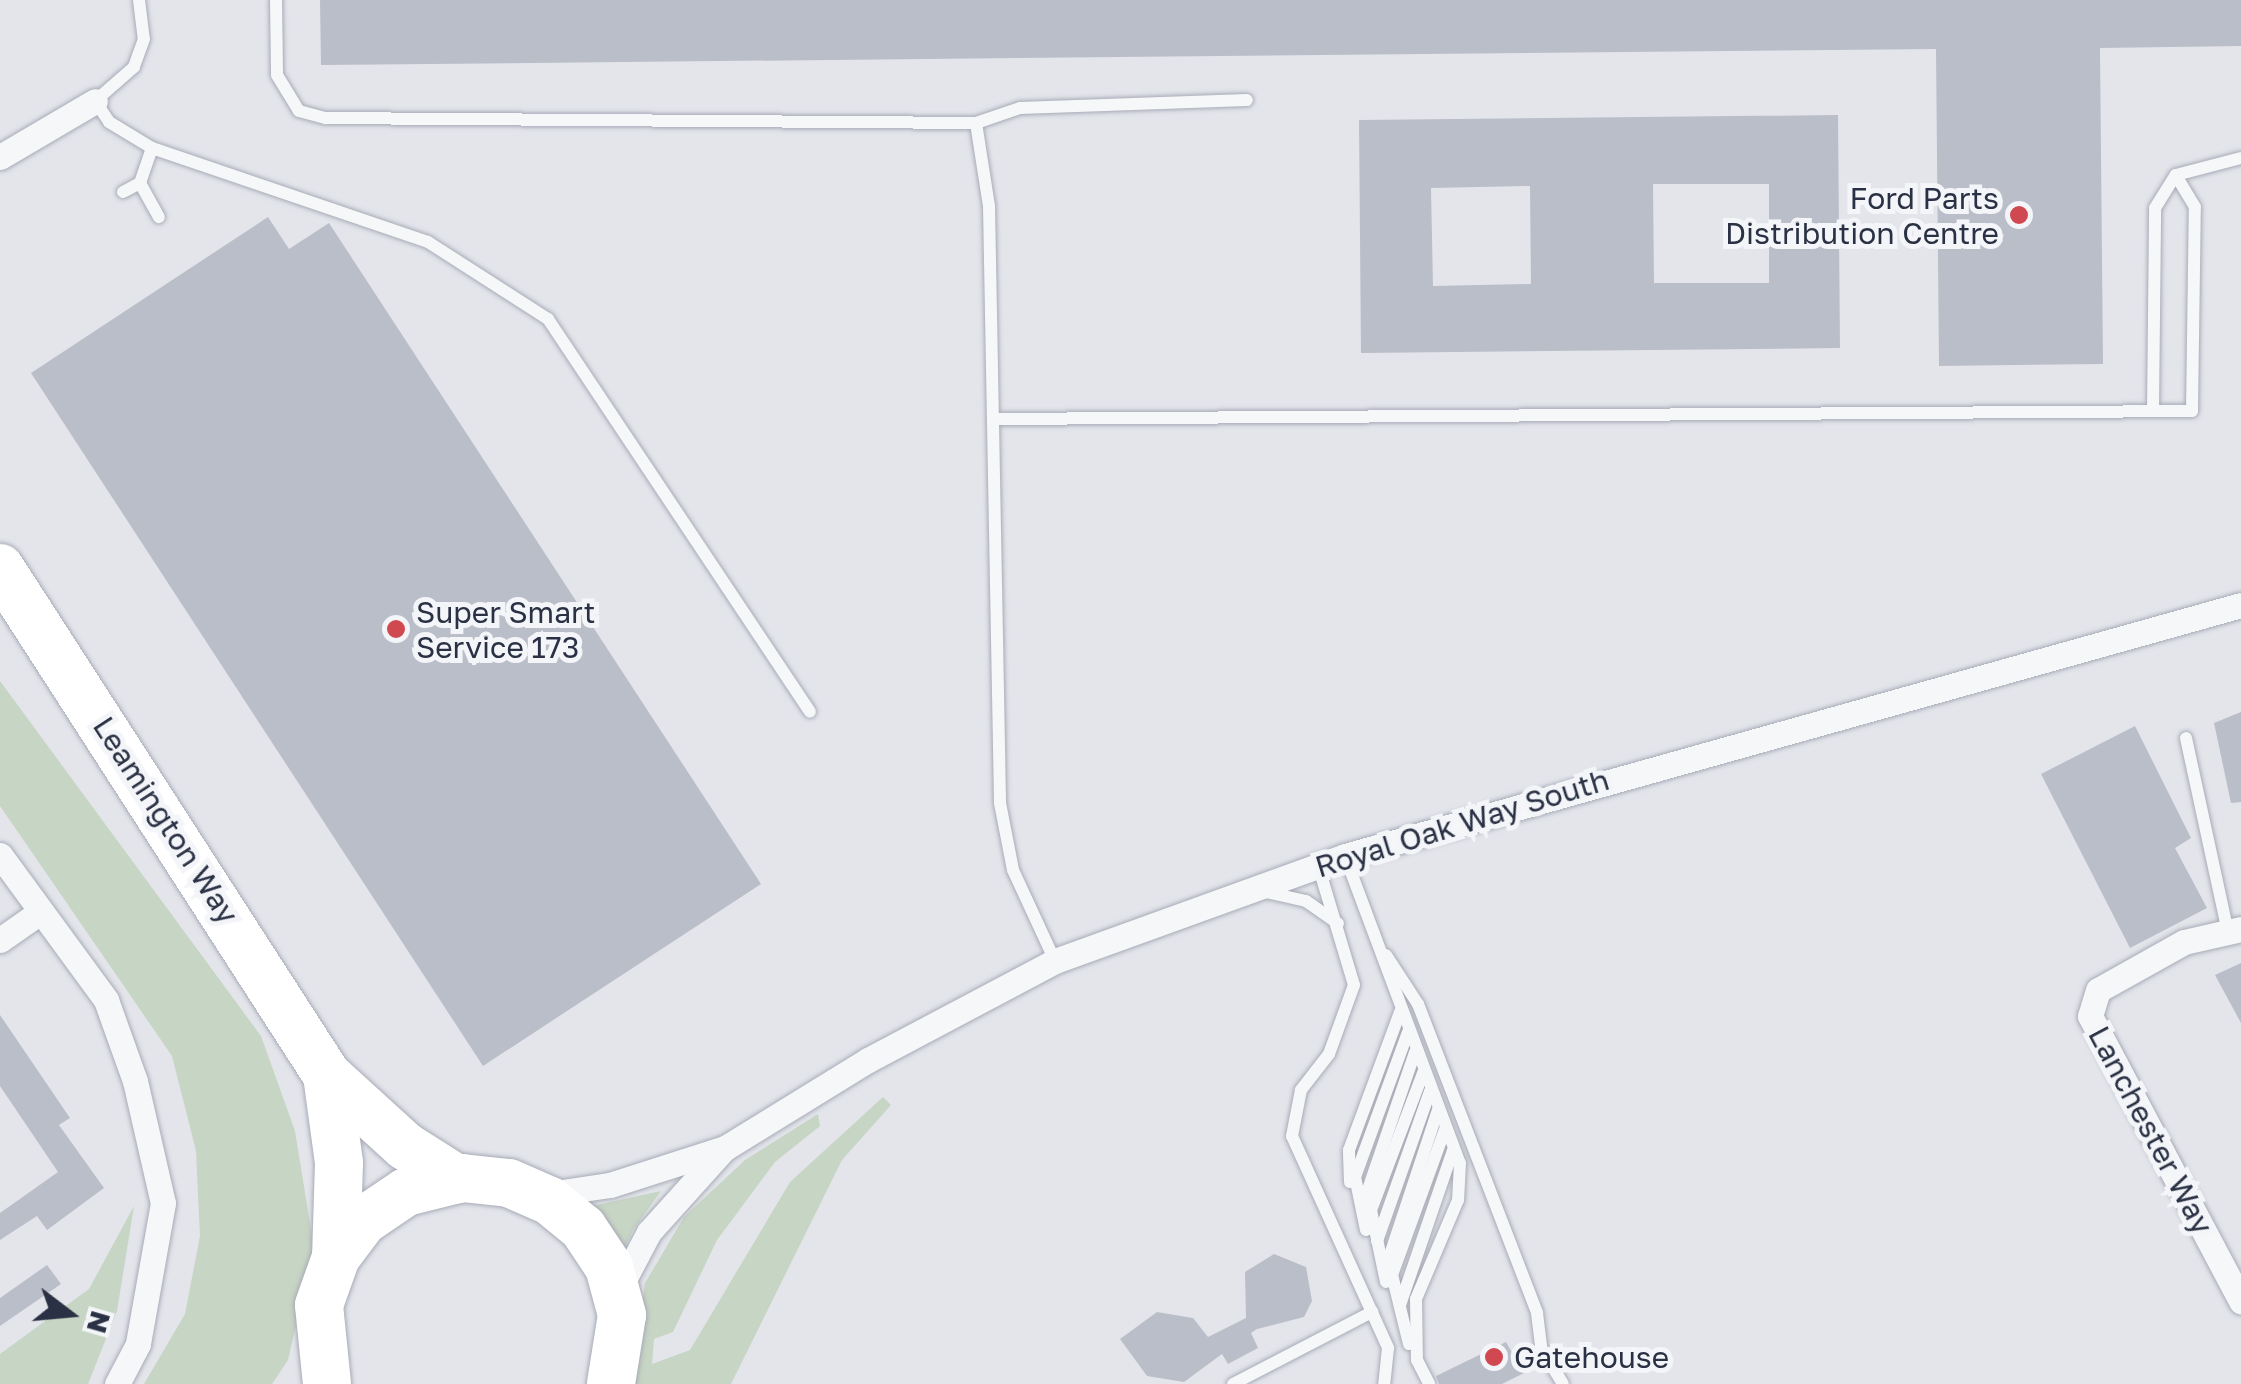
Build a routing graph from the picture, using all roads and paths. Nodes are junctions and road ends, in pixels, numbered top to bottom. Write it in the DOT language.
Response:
graph roads {
  1 [pos="140,0"];
  2 [pos="276,0"];
  3 [pos="1247,100"];
  4 [pos="95,101"];
  5 [pos="976,122"];
  6 [pos="152,148"];
  7 [pos="0,157"];
  8 [pos="2241,158"];
  9 [pos="2176,175"];
  10 [pos="140,183"];
  11 [pos="123,192"];
  12 [pos="160,217"];
  13 [pos="2154,411"];
  14 [pos="993,419"];
  15 [pos="0,568"];
  16 [pos="2241,605"];
  17 [pos="810,712"];
  18 [pos="2186,738"];
  19 [pos="0,855"];
  20 [pos="1345,856"];
  21 [pos="1318,865"];
  22 [pos="1244,892"];
  23 [pos="40,912"];
  24 [pos="1340,924"];
  25 [pos="2234,931"];
  26 [pos="0,940"];
  27 [pos="1378,944"];
  28 [pos="1054,961"];
  29 [pos="1399,1000"];
  30 [pos="1406,1020"];
  31 [pos="1414,1040"];
  32 [pos="1421,1060"];
  33 [pos="327,1075"];
  34 [pos="1428,1079"];
  35 [pos="1436,1098"];
  36 [pos="1443,1118"];
  37 [pos="1450,1138"];
  38 [pos="725,1148"];
  39 [pos="457,1179"];
  40 [pos="537,1195"];
  41 [pos="1363,1222"];
  42 [pos="1370,1242"];
  43 [pos="336,1257"];
  44 [pos="1378,1262"];
  45 [pos="1386,1282"];
  46 [pos="617,1295"];
  47 [pos="2241,1301"];
  48 [pos="1392,1302"];
  49 [pos="1372,1312"];
  50 [pos="1400,1320"];
  51 [pos="1408,1344"];
  52 [pos="1417,1360"];
  53 [pos="615,1380"];
  54 [pos="117,1384"];
  55 [pos="327,1384"];
  56 [pos="1233,1384"];
  57 [pos="1384,1384"];
  58 [pos="1429,1384"];
  59 [pos="1563,1384"];
  1 -- 4 [label="lane"];
  2 -- 5 [label="lane"];
  3 -- 5 [label="lane"];
  4 -- 6 [label="lane"];
  4 -- 7 [label="street"];
  5 -- 14 [label="lane"];
  6 -- 10 [label="lane"];
  6 -- 17 [label="lane"];
  8 -- 9 [label="lane"];
  9 -- 13 [label="lane"];
  9 -- 13 [label="lane"];
  10 -- 11 [label="lane"];
  10 -- 12 [label="lane"];
  13 -- 14 [label="lane"];
  14 -- 28 [label="lane"];
  15 -- 33 [label="highway, Leamington Way"];
  16 -- 20 [label="street, Royal Oak Way South"];
  18 -- 25 [label="lane"];
  19 -- 23 [label="street"];
  20 -- 21 [label="street, Royal Oak Way South"];
  20 -- 27 [label="lane"];
  21 -- 22 [label="street, Royal Oak Way South"];
  21 -- 24 [label="lane"];
  22 -- 24 [label="lane"];
  22 -- 28 [label="street, Royal Oak Way South"];
  23 -- 26 [label="street"];
  23 -- 54 [label="street"];
  24 -- 49 [label="lane"];
  25 -- 47 [label="street, Lanchester Way"];
  27 -- 29 [label="lane"];
  27 -- 59 [label="lane"];
  28 -- 38 [label="street, Royal Oak Way South"];
  29 -- 30 [label="lane"];
  29 -- 41 [label="lane"];
  30 -- 31 [label="lane"];
  30 -- 41 [label="lane"];
  31 -- 32 [label="lane"];
  31 -- 42 [label="lane"];
  32 -- 34 [label="lane"];
  32 -- 44 [label="lane"];
  33 -- 39 [label="highway, Leamington Way"];
  33 -- 43 [label="highway, Leamington Way"];
  34 -- 35 [label="lane"];
  34 -- 45 [label="lane"];
  35 -- 36 [label="lane"];
  35 -- 48 [label="lane"];
  36 -- 37 [label="lane"];
  36 -- 50 [label="lane"];
  37 -- 51 [label="lane"];
  37 -- 52 [label="lane"];
  38 -- 40 [label="street, Royal Oak Way South"];
  38 -- 46 [label="street, Royal Oak Way South"];
  39 -- 40 [label="highway"];
  39 -- 43 [label="highway"];
  40 -- 46 [label="highway"];
  41 -- 42 [label="lane"];
  42 -- 44 [label="lane"];
  43 -- 55 [label="highway"];
  44 -- 45 [label="lane"];
  45 -- 48 [label="lane"];
  46 -- 53 [label="highway"];
  48 -- 50 [label="lane"];
  49 -- 56 [label="lane"];
  49 -- 57 [label="lane"];
  50 -- 51 [label="lane"];
  51 -- 52 [label="lane"];
  52 -- 58 [label="lane"];
}
